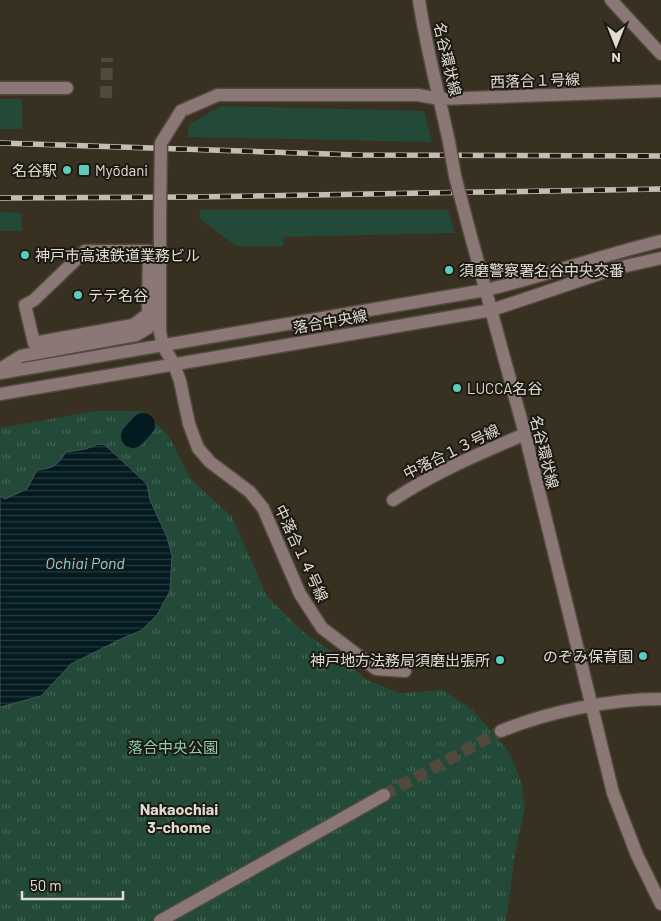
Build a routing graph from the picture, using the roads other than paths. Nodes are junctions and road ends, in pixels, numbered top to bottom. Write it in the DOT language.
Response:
graph roads {
  1 [pos="419,0"];
  2 [pos="611,0"];
  3 [pos="661,54"];
  4 [pos="0,88"];
  5 [pos="67,88"];
  6 [pos="661,92"];
  7 [pos="441,105"];
  8 [pos="661,241"];
  9 [pos="106,247"];
  10 [pos="661,258"];
  11 [pos="486,290"];
  12 [pos="492,310"];
  13 [pos="160,314"];
  14 [pos="163,346"];
  15 [pos="174,364"];
  16 [pos="0,368"];
  17 [pos="0,373"];
  18 [pos="0,394"];
  19 [pos="524,434"];
  20 [pos="393,500"];
  21 [pos="405,671"];
  22 [pos="661,699"];
  23 [pos="592,707"];
  24 [pos="500,731"];
  25 [pos="384,795"];
  26 [pos="661,904"];
  27 [pos="160,921"];
  1 -- 7 [label="street, 名谷環状線"];
  2 -- 3 [label="street"];
  4 -- 5 [label="street"];
  6 -- 7 [label="street, 西落合１号線"];
  7 -- 11 [label="street, 名谷環状線, bridge"];
  7 -- 13 [label="street, bridge"];
  8 -- 11 [label="street, 落合中央線"];
  9 -- 9 [label="street"];
  10 -- 12 [label="street, 落合中央線"];
  11 -- 12 [label="street, 名谷環状線"];
  11 -- 14 [label="street, 落合中央線"];
  12 -- 15 [label="street, 落合中央線"];
  12 -- 19 [label="street, 名谷環状線"];
  13 -- 14 [label="street"];
  13 -- 16 [label="street"];
  14 -- 15 [label="street, 中落合１４号線"];
  14 -- 17 [label="street, 落合中央線"];
  15 -- 18 [label="street, 落合中央線"];
  15 -- 21 [label="street, 中落合１４号線"];
  19 -- 20 [label="street, 中落合１３号線"];
  19 -- 23 [label="street, 名谷環状線"];
  22 -- 23 [label="street"];
  23 -- 24 [label="street"];
  23 -- 26 [label="street, 名谷環状線"];
  25 -- 27 [label="street"];
}
